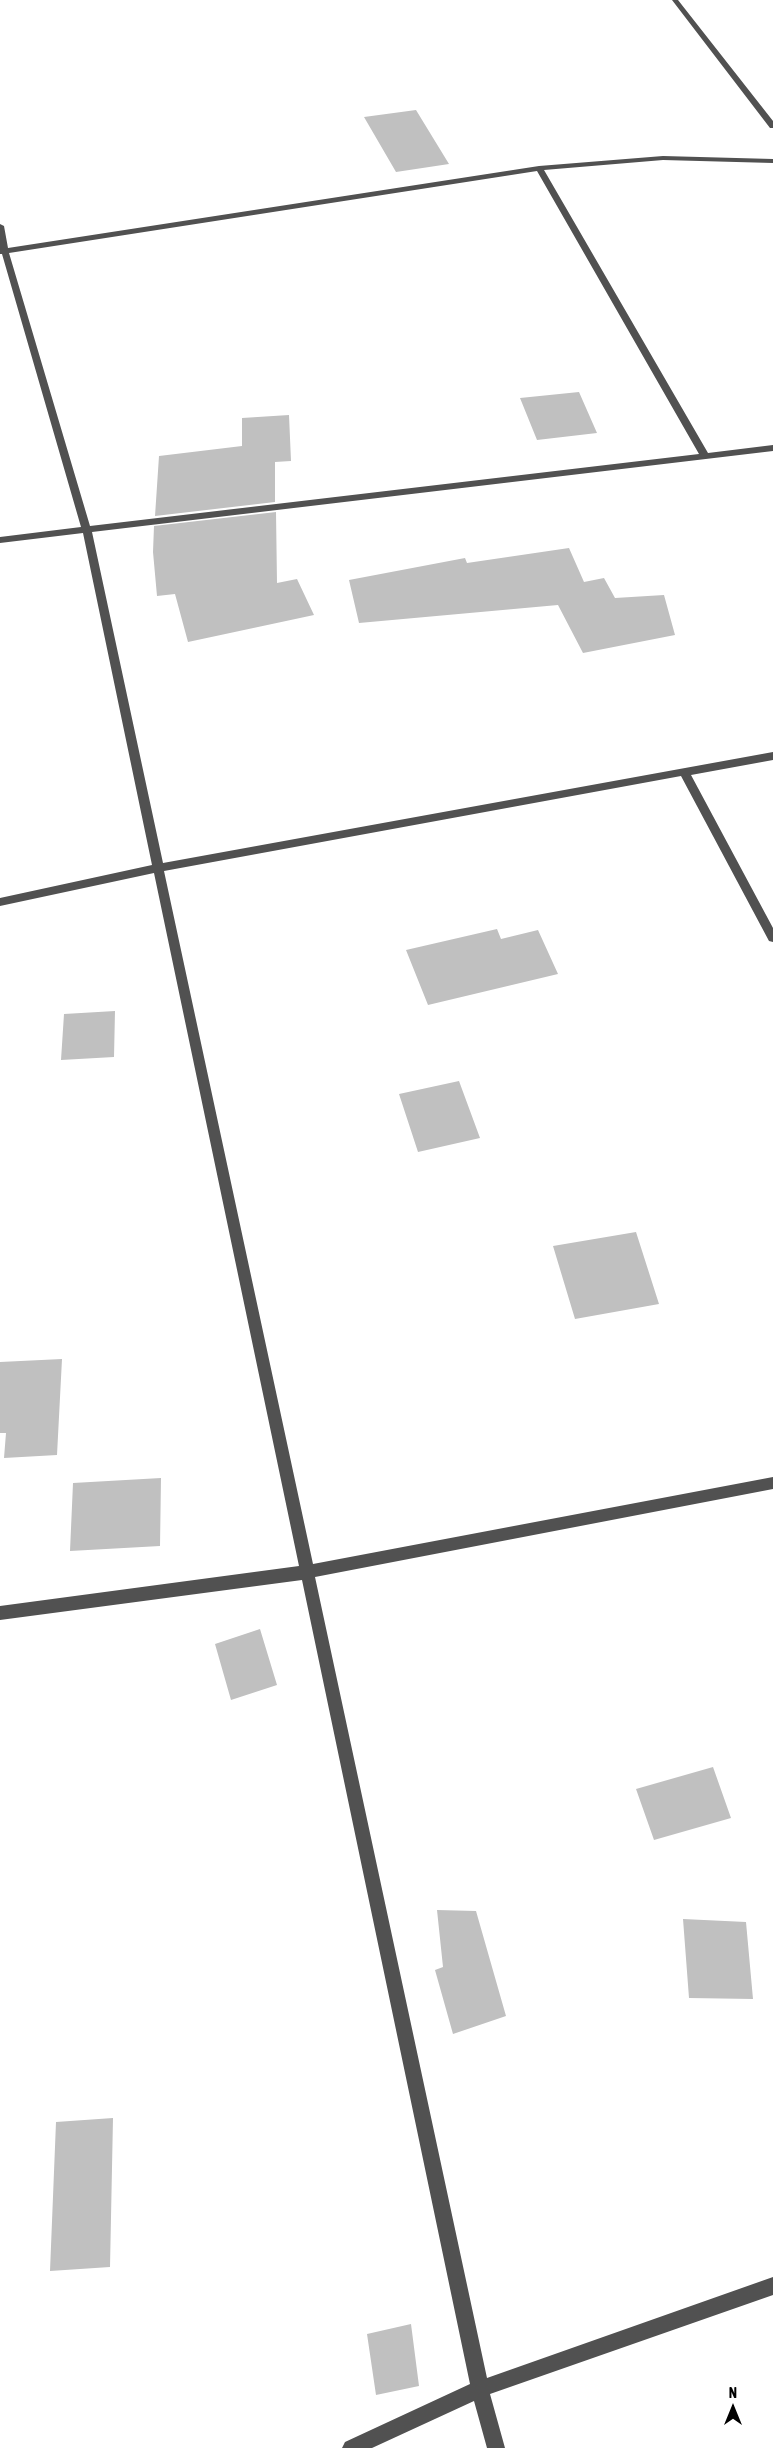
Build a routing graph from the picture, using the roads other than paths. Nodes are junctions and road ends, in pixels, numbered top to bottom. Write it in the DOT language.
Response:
graph roads {
  1 [pos="675,0"];
  2 [pos="773,126"];
  3 [pos="773,160"];
  4 [pos="539,168"];
  5 [pos="0,226"];
  6 [pos="3,251"];
  7 [pos="773,448"];
  8 [pos="705,456"];
  9 [pos="87,531"];
  10 [pos="0,540"];
  11 [pos="773,756"];
  12 [pos="684,772"];
  13 [pos="158,868"];
  14 [pos="0,902"];
  15 [pos="773,938"];
  16 [pos="773,1483"];
  17 [pos="306,1572"];
  18 [pos="0,1613"];
  19 [pos="773,2286"];
  20 [pos="480,2389"];
  21 [pos="350,2448"];
  22 [pos="496,2448"];
  1 -- 2 [label="street"];
  3 -- 4 [label="street"];
  4 -- 6 [label="street"];
  4 -- 8 [label="street"];
  5 -- 6 [label="street"];
  6 -- 9 [label="street"];
  7 -- 8 [label="street"];
  8 -- 9 [label="street"];
  9 -- 10 [label="street"];
  9 -- 13 [label="street"];
  11 -- 12 [label="street"];
  12 -- 13 [label="street"];
  12 -- 15 [label="street"];
  13 -- 14 [label="street"];
  13 -- 17 [label="street"];
  16 -- 17 [label="street"];
  17 -- 18 [label="street"];
  17 -- 20 [label="street"];
  19 -- 20 [label="street"];
  20 -- 21 [label="street"];
  20 -- 22 [label="street"];
}
